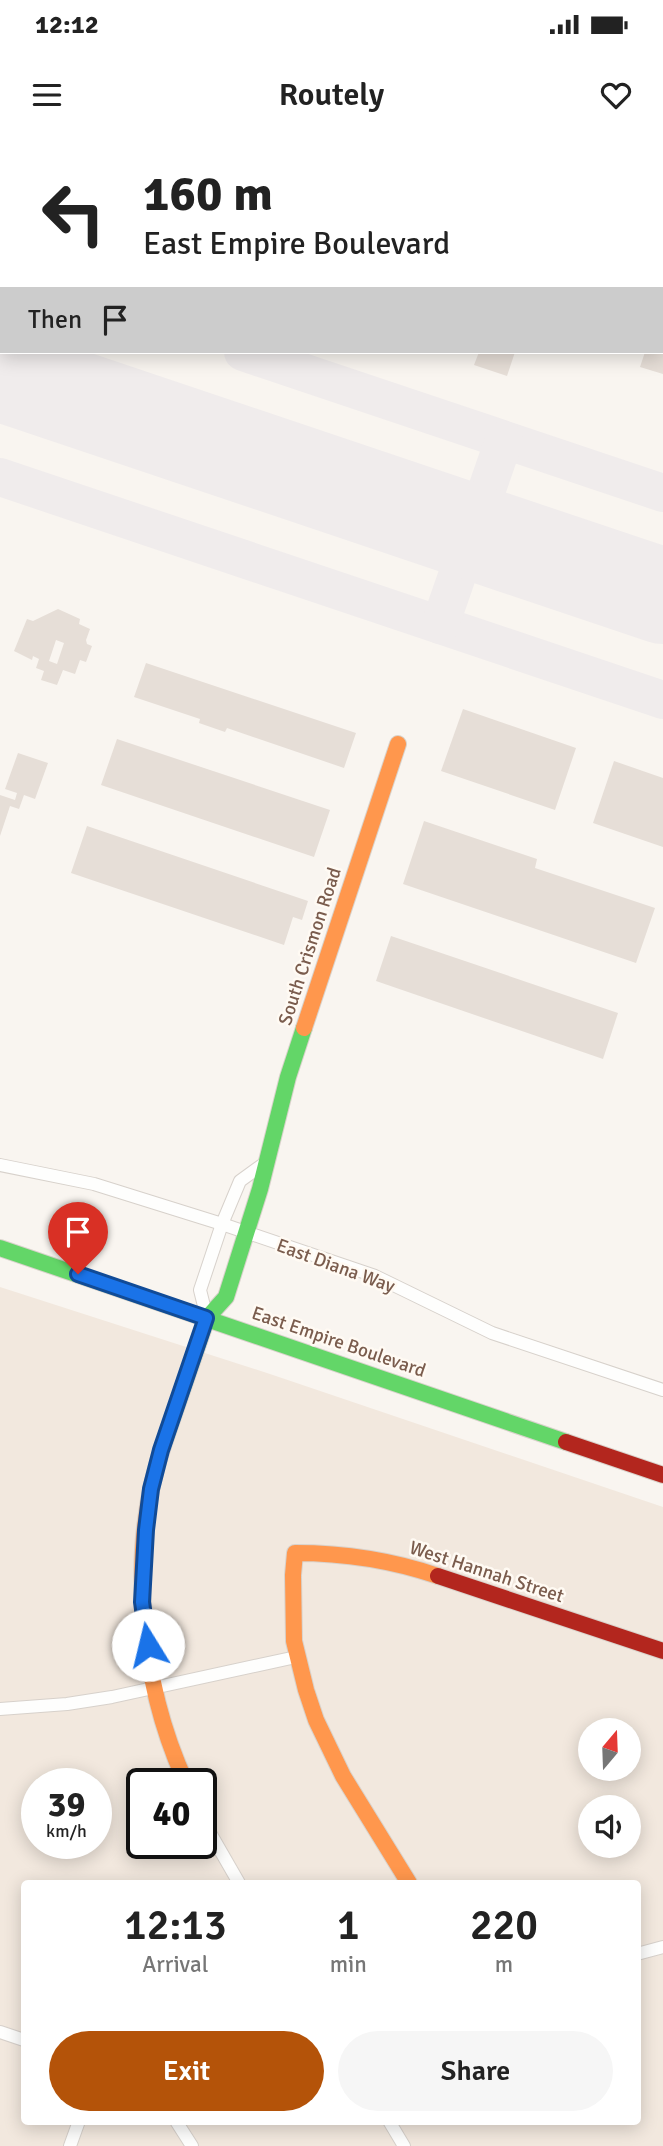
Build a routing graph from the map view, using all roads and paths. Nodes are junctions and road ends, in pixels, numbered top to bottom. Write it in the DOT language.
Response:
graph roads {
  1 [pos="398,744"];
  2 [pos="265,1163"];
  3 [pos="0,1165"];
  4 [pos="222,1224"];
  5 [pos="246,1232"];
  6 [pos="0,1248"];
  7 [pos="206,1318"];
  8 [pos="663,1390"];
  9 [pos="663,1475"];
  10 [pos="663,1651"];
  11 [pos="296,1657"];
  12 [pos="155,1688"];
  13 [pos="0,1709"];
  14 [pos="179,1768"];
  15 [pos="217,1845"];
  16 [pos="237,1880"];
  17 [pos="407,1880"];
  18 [pos="663,1947"];
  19 [pos="641,1953"];
  20 [pos="0,2032"];
  21 [pos="21,2039"];
  22 [pos="78,2125"];
  23 [pos="179,2125"];
  24 [pos="391,2125"];
  25 [pos="70,2146"];
  26 [pos="192,2146"];
  27 [pos="404,2146"];
  1 -- 2 [label="street, South Crismon Road"];
  2 -- 4 [label="street"];
  2 -- 5 [label="street, South Crismon Road"];
  3 -- 4 [label="street, East Diana Way"];
  4 -- 5 [label="street, East Diana Way"];
  4 -- 7 [label="street"];
  5 -- 7 [label="street, South Crismon Road"];
  5 -- 8 [label="street, East Diana Way"];
  6 -- 7 [label="street, East Empire Boulevard"];
  7 -- 9 [label="street, East Empire Boulevard"];
  7 -- 12 [label="street"];
  10 -- 11 [label="street, West Hannah Street"];
  11 -- 12 [label="street"];
  11 -- 17 [label="street"];
  12 -- 13 [label="street"];
  12 -- 14 [label="street"];
  15 -- 16 [label="street"];
  18 -- 19 [label="street"];
  20 -- 21 [label="street"];
  22 -- 25 [label="street"];
  23 -- 26 [label="street"];
  24 -- 27 [label="street"];
}
